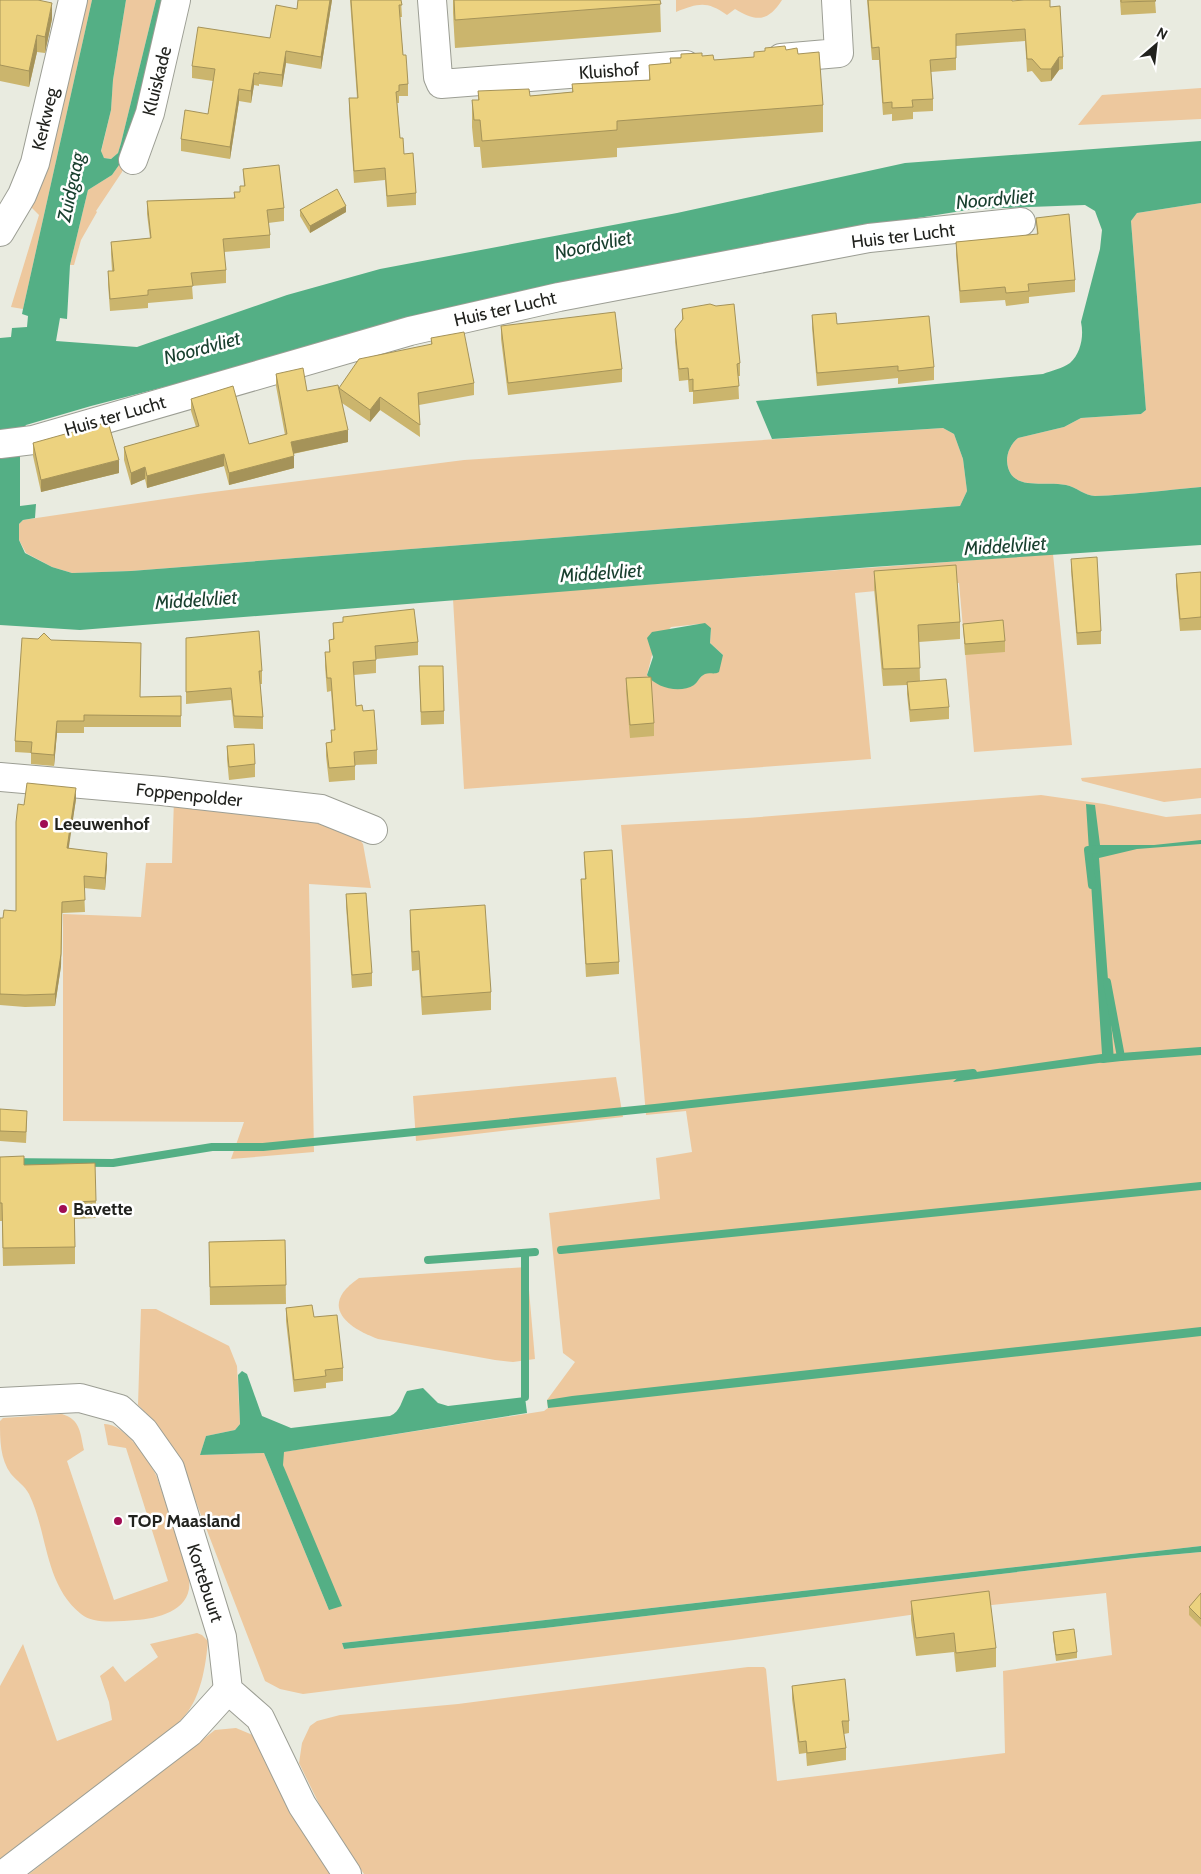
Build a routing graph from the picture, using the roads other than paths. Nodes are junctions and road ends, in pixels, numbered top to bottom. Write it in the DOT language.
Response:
graph roads {
  1 [pos="73,0"];
  2 [pos="176,0"];
  3 [pos="432,0"];
  4 [pos="836,0"];
  5 [pos="756,60"];
  6 [pos="706,64"];
  7 [pos="133,160"];
  8 [pos="1021,222"];
  9 [pos="0,232"];
  10 [pos="0,444"];
  11 [pos="0,778"];
  12 [pos="373,830"];
  13 [pos="0,1402"];
  14 [pos="228,1690"];
  15 [pos="4,1874"];
  16 [pos="347,1874"];
  1 -- 9 [label="street, Kerkweg"];
  2 -- 7 [label="street, Kluiskade"];
  3 -- 6 [label="street, Kluishof"];
  4 -- 5 [label="street"];
  8 -- 10 [label="street, Huis ter Lucht"];
  11 -- 12 [label="street, Foppenpolder"];
  13 -- 14 [label="street, Kortebuurt"];
  14 -- 15 [label="street"];
  14 -- 16 [label="street"];
}
